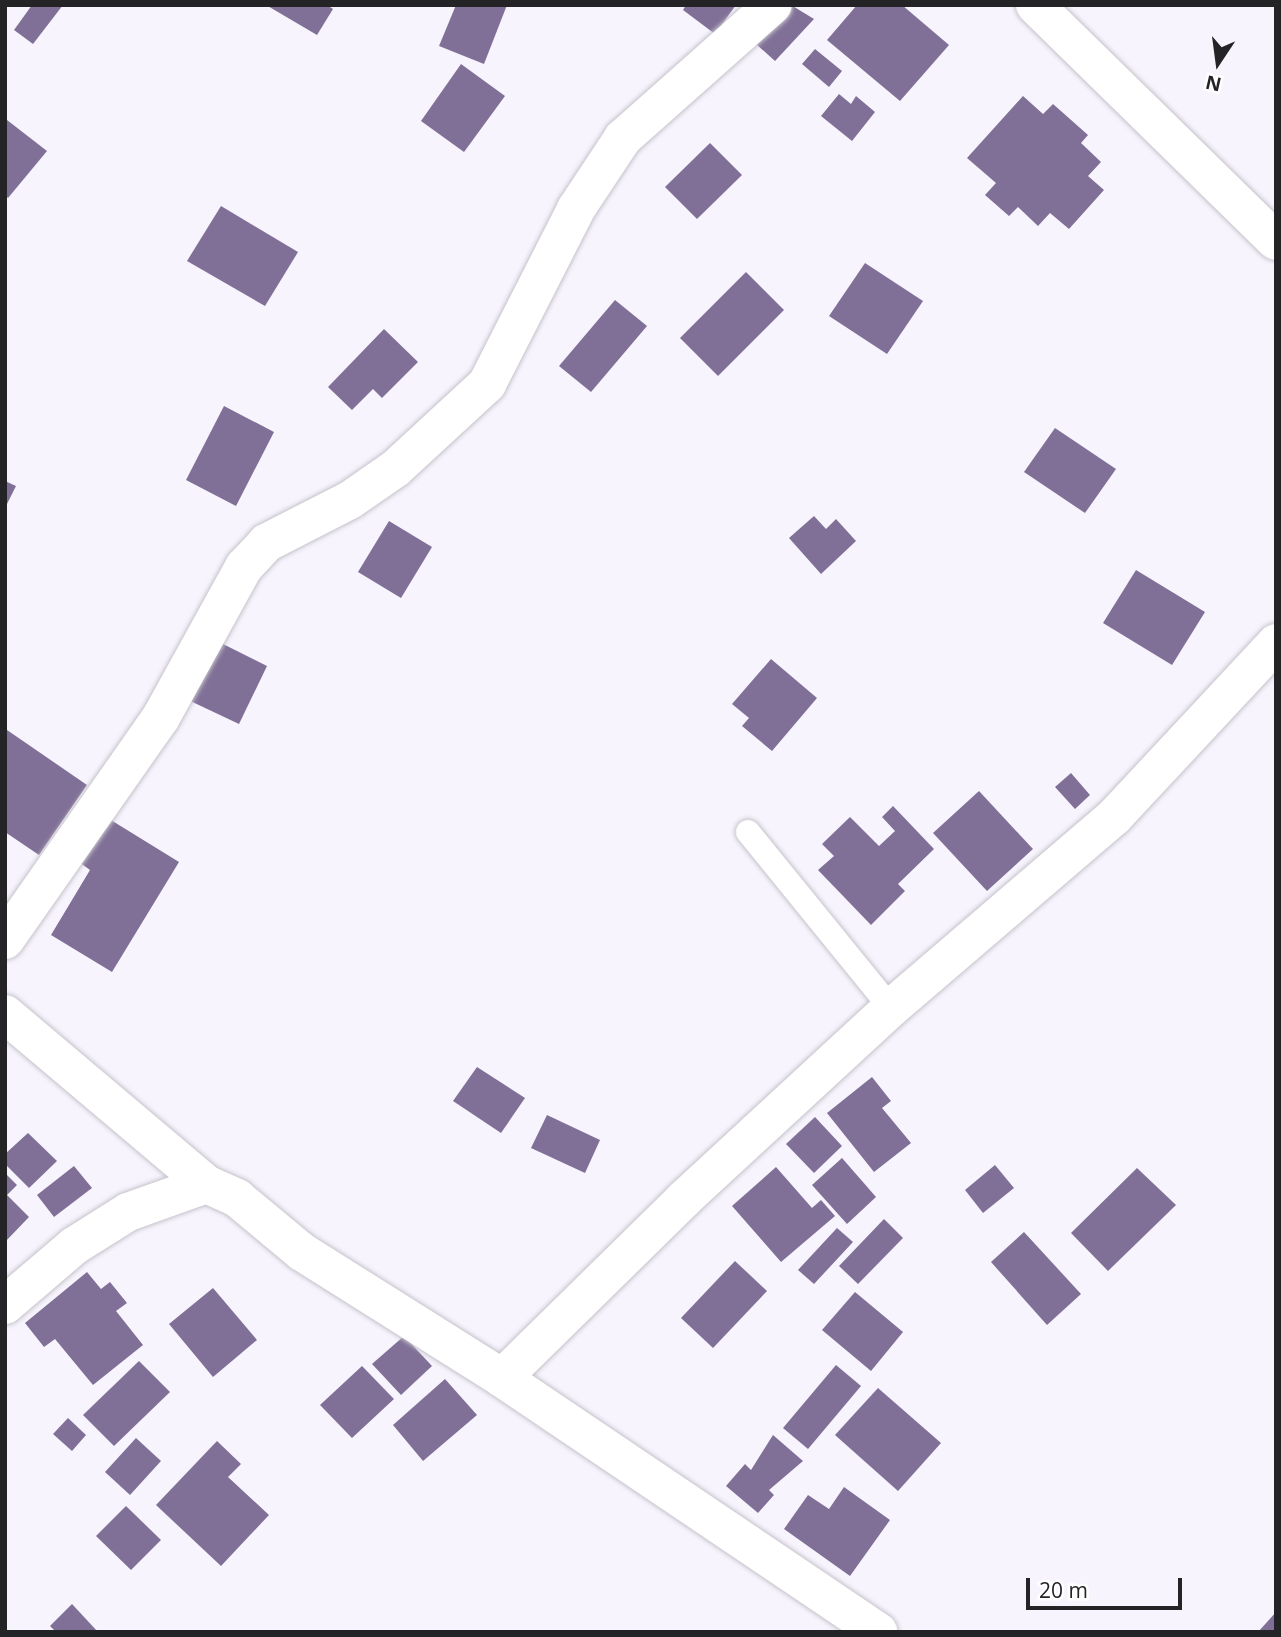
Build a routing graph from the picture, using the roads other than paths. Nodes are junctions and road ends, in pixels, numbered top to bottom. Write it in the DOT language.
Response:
graph roads {
  1 [pos="773,5"];
  2 [pos="1035,5"];
  3 [pos="1276,241"];
  4 [pos="1276,643"];
  5 [pos="748,832"];
  6 [pos="5,940"];
  7 [pos="891,1009"];
  8 [pos="5,1014"];
  9 [pos="205,1184"];
  10 [pos="5,1306"];
  11 [pos="502,1378"];
  12 [pos="878,1632"];
  1 -- 6 [label="street"];
  2 -- 3 [label="street"];
  4 -- 7 [label="street"];
  5 -- 7 [label="lane"];
  7 -- 11 [label="street"];
  8 -- 9 [label="street"];
  9 -- 10 [label="street"];
  9 -- 11 [label="street"];
  11 -- 12 [label="street"];
}
